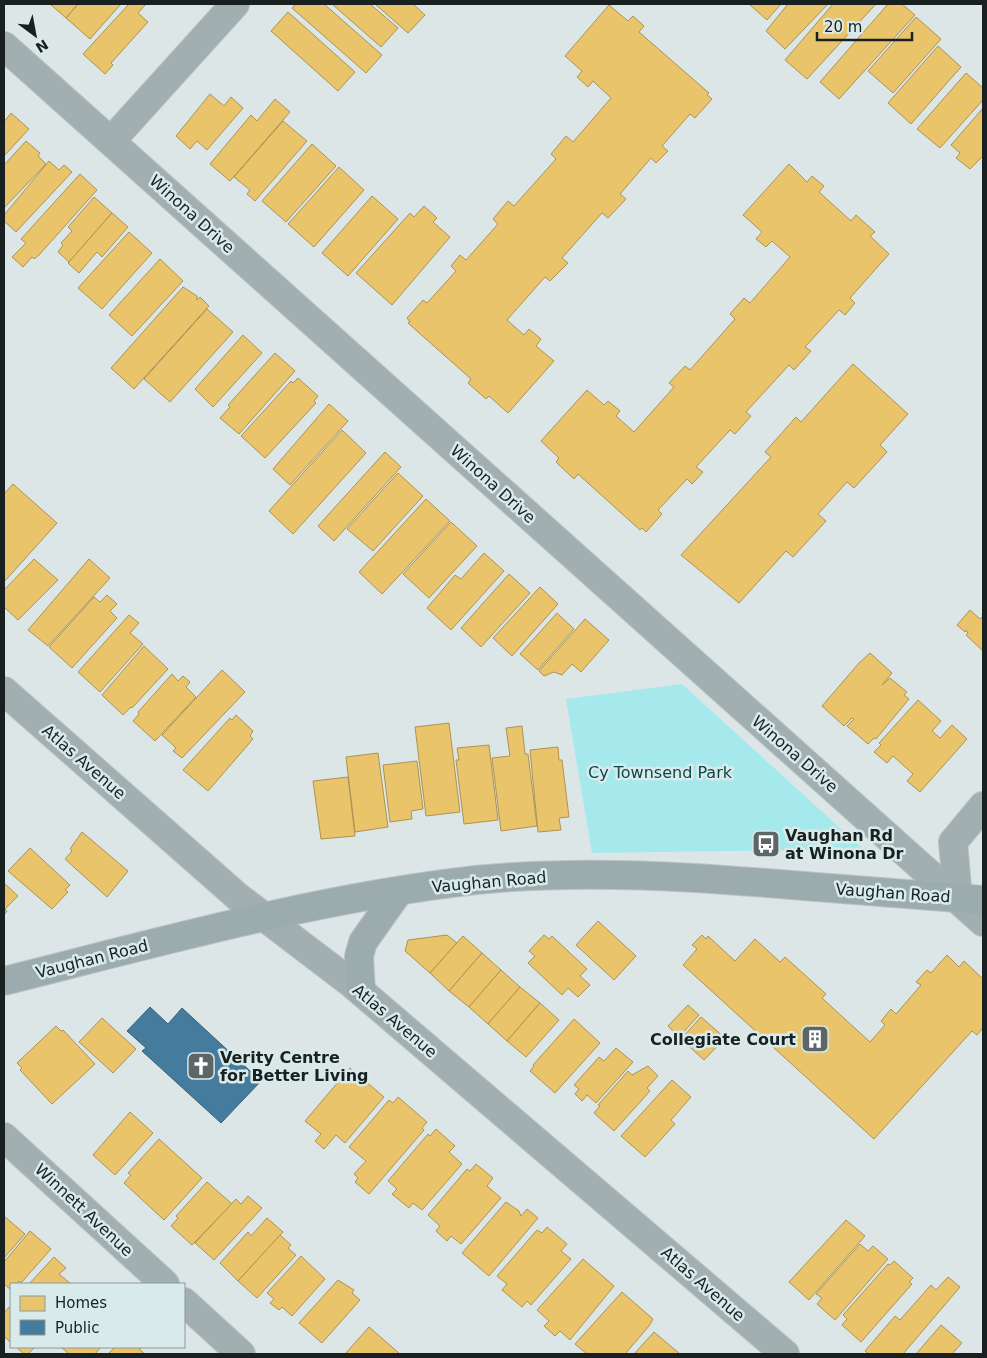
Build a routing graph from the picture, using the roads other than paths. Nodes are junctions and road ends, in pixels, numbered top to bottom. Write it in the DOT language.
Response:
graph roads {
  1 [pos="235,4"];
  2 [pos="4,46"];
  3 [pos="111,141"];
  4 [pos="4,691"];
  5 [pos="983,806"];
  6 [pos="399,891"];
  7 [pos="970,899"];
  8 [pos="262,916"];
  9 [pos="983,922"];
  10 [pos="4,981"];
  11 [pos="361,991"];
  12 [pos="4,1137"];
  13 [pos="164,1283"];
  14 [pos="185,1303"];
  15 [pos="241,1354"];
  16 [pos="785,1354"];
  1 -- 3 [label="street"];
  2 -- 3 [label="street, Winona Drive"];
  3 -- 7 [label="street, Winona Drive"];
  4 -- 8 [label="street, Atlas Avenue"];
  5 -- 7 [label="street"];
  6 -- 7 [label="street, Vaughan Road"];
  6 -- 8 [label="street, Vaughan Road"];
  6 -- 11 [label="street"];
  7 -- 9 [label="street, Winona Drive"];
  8 -- 10 [label="street, Vaughan Road"];
  8 -- 11 [label="street, Atlas Avenue"];
  11 -- 16 [label="street, Atlas Avenue"];
  12 -- 13 [label="street, Winnett Avenue"];
  14 -- 15 [label="street"];
}
